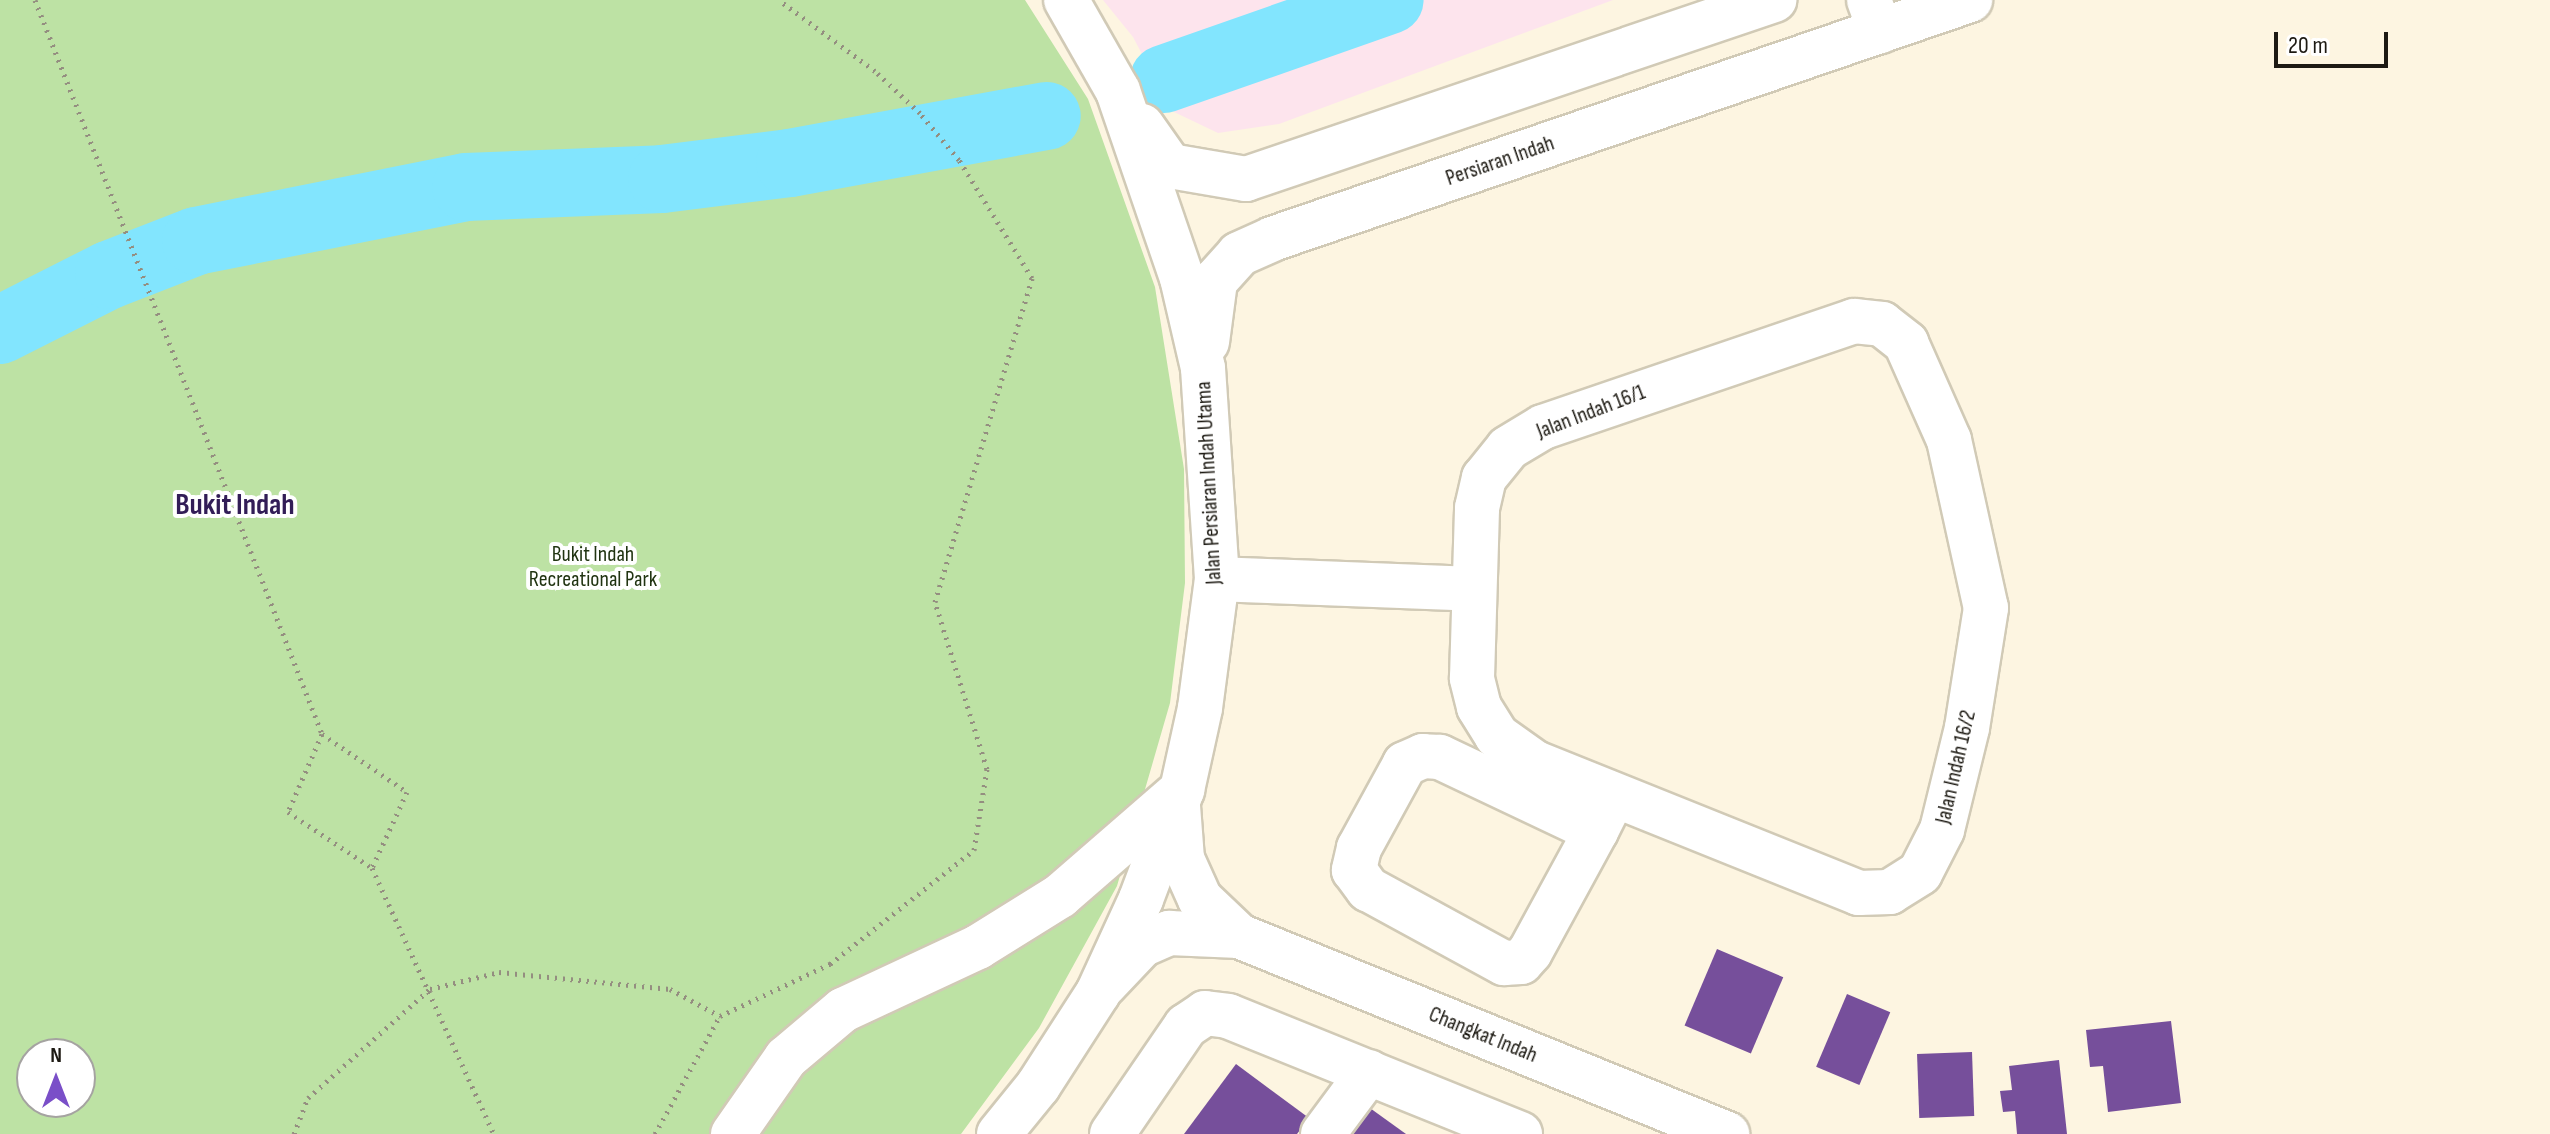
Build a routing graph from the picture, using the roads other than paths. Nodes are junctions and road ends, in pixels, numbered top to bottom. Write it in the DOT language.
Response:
graph roads {
  1 [pos="1720,0"];
  2 [pos="1774,0"];
  3 [pos="1947,4"];
  4 [pos="1084,12"];
  5 [pos="1874,16"];
  6 [pos="1676,35"];
  7 [pos="1118,91"];
  8 [pos="1819,329"];
  9 [pos="1203,368"];
  10 [pos="1217,579"];
  11 [pos="1472,589"];
  12 [pos="1180,798"];
  13 [pos="1605,813"];
  14 [pos="1239,936"];
  15 [pos="1098,993"];
  16 [pos="1369,1072"];
  17 [pos="733,1134"];
  18 [pos="999,1134"];
  19 [pos="1112,1134"];
  20 [pos="1323,1134"];
  21 [pos="1520,1134"];
  22 [pos="1727,1134"];
  1 -- 6 [label="main road"];
  2 -- 6 [label="main road"];
  3 -- 5 [label="main road"];
  4 -- 7 [label="main road, Jalan Persiaran Indah Utama"];
  5 -- 9 [label="main road, Persiaran Indah"];
  6 -- 7 [label="main road"];
  7 -- 9 [label="main road, Jalan Persiaran Indah Utama"];
  8 -- 11 [label="main road, Jalan Indah 16/1"];
  8 -- 13 [label="main road, Jalan Indah 16/2"];
  9 -- 10 [label="main road, Jalan Persiaran Indah Utama"];
  10 -- 11 [label="main road"];
  10 -- 12 [label="main road, Jalan Persiaran Indah Utama"];
  11 -- 13 [label="main road, Jalan Indah 16/2"];
  12 -- 14 [label="main road, Changkat Indah"];
  12 -- 15 [label="main road, Jalan Persiaran Indah Utama"];
  12 -- 17 [label="main road"];
  13 -- 13 [label="main road"];
  14 -- 15 [label="main road, Changkat Indah"];
  14 -- 22 [label="main road, Changkat Indah"];
  15 -- 18 [label="main road, Jalan Persiaran Indah Utama"];
  16 -- 19 [label="main road"];
  16 -- 20 [label="main road"];
  16 -- 21 [label="main road"];
}
